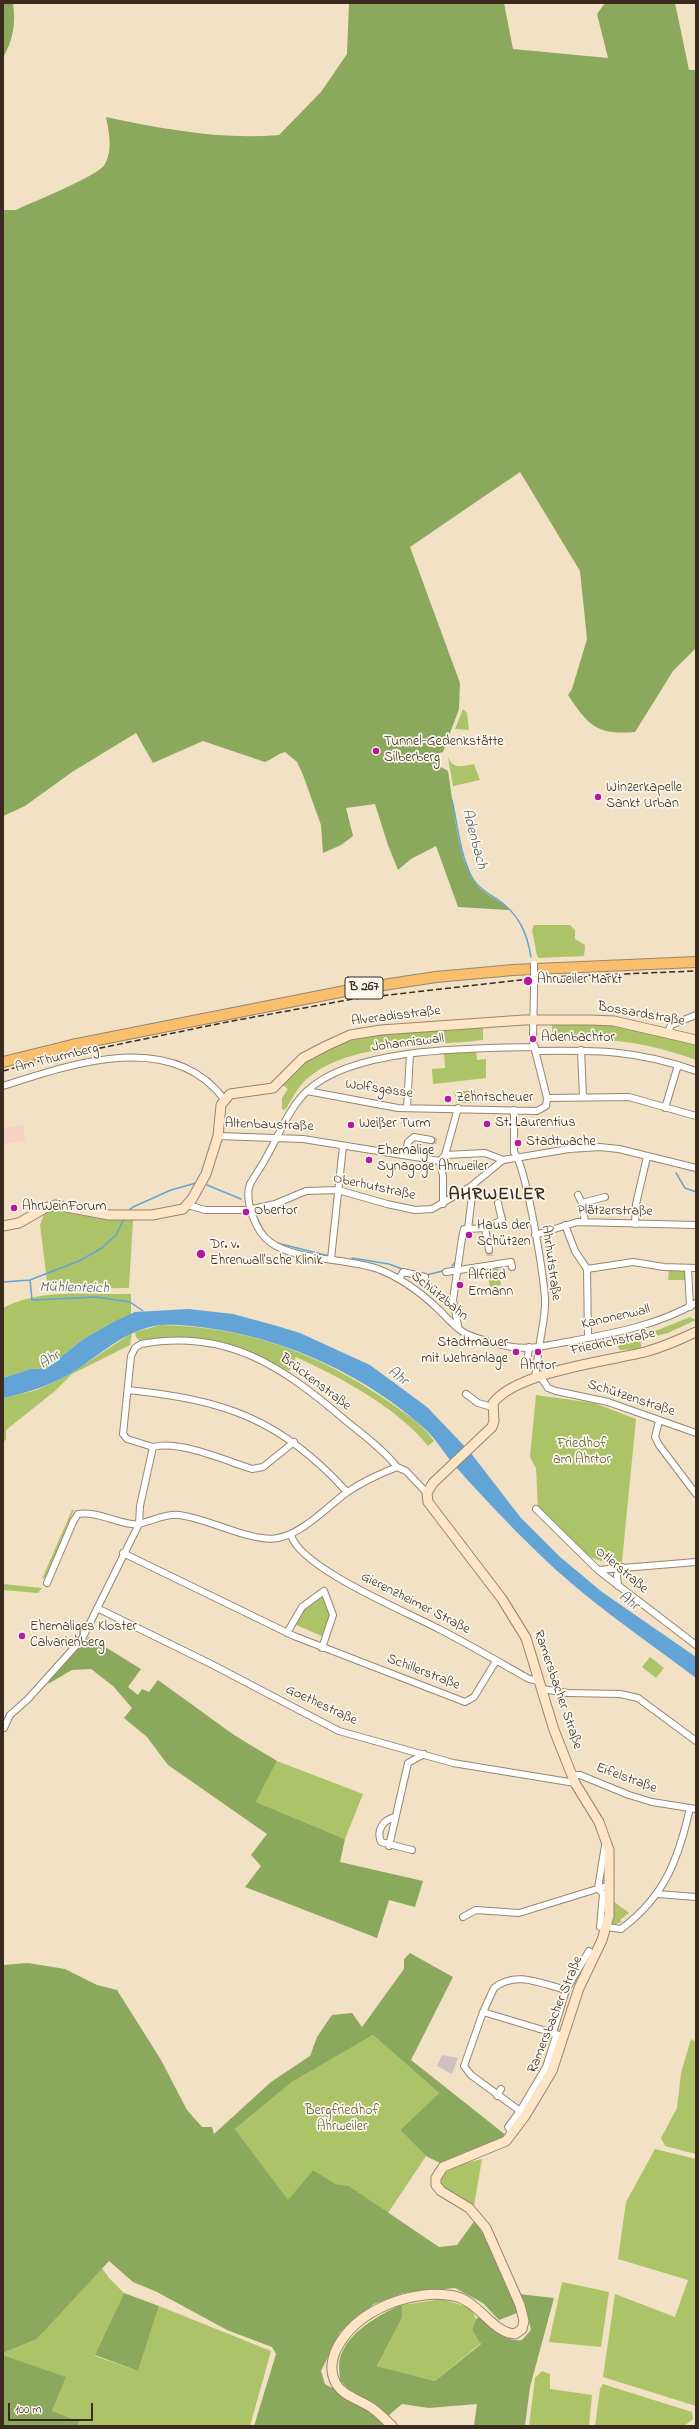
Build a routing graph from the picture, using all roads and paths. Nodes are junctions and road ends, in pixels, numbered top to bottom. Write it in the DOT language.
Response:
graph roads {
  1 [pos="534,962"];
  2 [pos="696,962"];
  3 [pos="696,1015"];
  4 [pos="533,1020"];
  5 [pos="668,1032"];
  6 [pos="696,1040"];
  7 [pos="534,1044"];
  8 [pos="581,1050"];
  9 [pos="410,1054"];
  10 [pos="3,1062"];
  11 [pos="678,1065"];
  12 [pos="696,1071"];
  13 [pos="3,1086"];
  14 [pos="307,1091"];
  15 [pos="583,1096"];
  16 [pos="546,1098"];
  17 [pos="224,1099"];
  18 [pos="462,1106"];
  19 [pos="407,1108"];
  20 [pos="665,1108"];
  21 [pos="514,1110"];
  22 [pos="696,1116"];
  23 [pos="218,1136"];
  24 [pos="276,1139"];
  25 [pos="431,1140"];
  26 [pos="440,1142"];
  27 [pos="448,1144"];
  28 [pos="343,1146"];
  29 [pos="405,1155"];
  30 [pos="445,1156"];
  31 [pos="647,1157"];
  32 [pos="518,1158"];
  33 [pos="503,1160"];
  34 [pos="440,1161"];
  35 [pos="696,1168"];
  36 [pos="470,1187"];
  37 [pos="338,1190"];
  38 [pos="578,1195"];
  39 [pos="606,1198"];
  40 [pos="498,1203"];
  41 [pos="582,1203"];
  42 [pos="443,1204"];
  43 [pos="188,1205"];
  44 [pos="247,1210"];
  45 [pos="585,1222"];
  46 [pos="635,1224"];
  47 [pos="565,1225"];
  48 [pos="696,1225"];
  49 [pos="3,1226"];
  50 [pos="485,1228"];
  51 [pos="471,1229"];
  52 [pos="535,1235"];
  53 [pos="489,1250"];
  54 [pos="331,1259"];
  55 [pos="512,1267"];
  56 [pos="587,1268"];
  57 [pos="696,1268"];
  58 [pos="458,1269"];
  59 [pos="688,1269"];
  60 [pos="446,1272"];
  61 [pos="425,1277"];
  62 [pos="399,1279"];
  63 [pos="696,1303"];
  64 [pos="690,1307"];
  65 [pos="458,1327"];
  66 [pos="696,1332"];
  67 [pos="588,1338"];
  68 [pos="529,1347"];
  69 [pos="538,1350"];
  70 [pos="528,1355"];
  71 [pos="538,1377"];
  72 [pos="128,1390"];
  73 [pos="466,1394"];
  74 [pos="492,1407"];
  75 [pos="659,1421"];
  76 [pos="696,1433"];
  77 [pos="294,1442"];
  78 [pos="153,1447"];
  79 [pos="397,1467"];
  80 [pos="409,1475"];
  81 [pos="348,1492"];
  82 [pos="427,1493"];
  83 [pos="696,1494"];
  84 [pos="536,1509"];
  85 [pos="138,1524"];
  86 [pos="291,1534"];
  87 [pos="123,1553"];
  88 [pos="696,1562"];
  89 [pos="622,1567"];
  90 [pos="598,1570"];
  91 [pos="47,1583"];
  92 [pos="618,1586"];
  93 [pos="97,1608"];
  94 [pos="287,1633"];
  95 [pos="696,1645"];
  96 [pos="322,1648"];
  97 [pos="496,1660"];
  98 [pos="541,1685"];
  99 [pos="4,1728"];
  100 [pos="696,1741"];
  101 [pos="407,1751"];
  102 [pos="424,1754"];
  103 [pos="408,1763"];
  104 [pos="574,1779"];
  105 [pos="693,1809"];
  106 [pos="395,1817"];
  107 [pos="606,1839"];
  108 [pos="389,1846"];
  109 [pos="412,1850"];
  110 [pos="610,1885"];
  111 [pos="598,1888"];
  112 [pos="658,1894"];
  113 [pos="696,1897"];
  114 [pos="463,1917"];
  115 [pos="603,1927"];
  116 [pos="589,1951"];
  117 [pos="566,1990"];
  118 [pos="483,2012"];
  119 [pos="553,2033"];
  120 [pos="563,2036"];
  121 [pos="501,2089"];
  122 [pos="497,2096"];
  123 [pos="520,2111"];
  124 [pos="513,2134"];
  125 [pos="392,2426"];
  1 -- 4 [label="street, bridge"];
  2 -- 10 [label="main road, B 267"];
  3 -- 5 [label="street"];
  4 -- 5 [label="main road, Bossardstraße"];
  4 -- 7 [label="street"];
  4 -- 17 [label="main road, Alveradisstraße"];
  5 -- 6 [label="main road, Bossardstraße"];
  7 -- 8 [label="street, Johanniswall"];
  7 -- 9 [label="street, Johanniswall"];
  7 -- 16 [label="street"];
  8 -- 11 [label="street, Johanniswall"];
  8 -- 15 [label="street"];
  9 -- 14 [label="street, Johanniswall"];
  9 -- 19 [label="street"];
  11 -- 12 [label="street, Johanniswall"];
  11 -- 20 [label="street"];
  13 -- 17 [label="street, Am Thurmberg"];
  14 -- 19 [label="street, Wolfsgasse"];
  14 -- 24 [label="street, Johanniswall"];
  15 -- 16 [label="street"];
  15 -- 20 [label="street"];
  16 -- 21 [label="street, Wolfsgasse"];
  17 -- 23 [label="main road"];
  18 -- 19 [label="street, Wolfsgasse"];
  18 -- 21 [label="street, Wolfsgasse"];
  18 -- 27 [label="street"];
  20 -- 22 [label="street"];
  21 -- 32 [label="street, Ahrhutstraße"];
  23 -- 24 [label="street, Altenbaustraße"];
  23 -- 43 [label="main road, Altenbaustraße"];
  24 -- 28 [label="street, Altenbaustraße"];
  24 -- 44 [label="street, Johanniswall"];
  25 -- 29 [label="street"];
  26 -- 27 [label="street"];
  27 -- 30 [label="street"];
  28 -- 29 [label="street, Altenbaustraße"];
  28 -- 37 [label="street"];
  29 -- 34 [label="street, Altenbaustraße"];
  30 -- 33 [label="street"];
  30 -- 34 [label="street"];
  31 -- 32 [label="street"];
  31 -- 35 [label="street"];
  31 -- 46 [label="street"];
  32 -- 33 [label="street"];
  32 -- 52 [label="street, Ahrhutstraße"];
  33 -- 36 [label="street, Oberhutstraße"];
  34 -- 42 [label="street"];
  36 -- 42 [label="street, Oberhutstraße"];
  36 -- 51 [label="street"];
  37 -- 42 [label="street, Oberhutstraße"];
  37 -- 44 [label="street, Oberhutstraße"];
  37 -- 54 [label="street"];
  38 -- 41 [label="street"];
  39 -- 41 [label="street"];
  40 -- 50 [label="street"];
  41 -- 45 [label="street"];
  43 -- 44 [label="street, Oberhutstraße"];
  43 -- 49 [label="main road"];
  44 -- 54 [label="street, Schützbahn"];
  45 -- 46 [label="street, Plätzerstraße"];
  45 -- 47 [label="street, Plätzerstraße"];
  46 -- 48 [label="street, Plätzerstraße"];
  47 -- 52 [label="street, Plätzerstraße"];
  47 -- 56 [label="street"];
  50 -- 51 [label="street"];
  50 -- 53 [label="street"];
  51 -- 58 [label="street"];
  52 -- 69 [label="street, Ahrhutstraße"];
  54 -- 62 [label="street, Schützbahn"];
  55 -- 58 [label="street"];
  56 -- 59 [label="street"];
  56 -- 67 [label="street"];
  57 -- 59 [label="street"];
  58 -- 60 [label="street"];
  58 -- 65 [label="street"];
  59 -- 64 [label="street"];
  61 -- 62 [label="street"];
  62 -- 65 [label="street, Schützbahn"];
  63 -- 64 [label="street, Kanonenwall"];
  64 -- 67 [label="street, Kanonenwall"];
  65 -- 68 [label="street, Schützbahn"];
  66 -- 71 [label="main road, Friedrichstraße"];
  67 -- 69 [label="street, Kanonenwall"];
  68 -- 69 [label="street, Schützbahn"];
  68 -- 70 [label="street"];
  69 -- 71 [label="street, Ahrhutstraße"];
  71 -- 74 [label="main road"];
  71 -- 75 [label="street, Schützenstraße"];
  72 -- 77 [label="street"];
  72 -- 78 [label="street"];
  72 -- 79 [label="street, Brückenstraße"];
  73 -- 74 [label="street"];
  74 -- 82 [label="main road"];
  75 -- 76 [label="street, Schützenstraße"];
  75 -- 83 [label="street"];
  77 -- 78 [label="street"];
  77 -- 81 [label="street"];
  78 -- 85 [label="street"];
  79 -- 80 [label="street, Brückenstraße"];
  79 -- 81 [label="street"];
  80 -- 82 [label="street, Ramersbacher Straße"];
  81 -- 86 [label="street"];
  82 -- 98 [label="main road, Ramersbacher Straße"];
  84 -- 90 [label="street, Otlerstraße"];
  85 -- 86 [label="street"];
  85 -- 87 [label="street"];
  85 -- 91 [label="street"];
  86 -- 97 [label="street, Gierenzheimer Straße"];
  87 -- 93 [label="street"];
  87 -- 94 [label="street, Schillerstraße"];
  88 -- 89 [label="street"];
  89 -- 90 [label="street"];
  89 -- 92 [label="street"];
  90 -- 92 [label="street, Otlerstraße"];
  92 -- 95 [label="street, Otlerstraße"];
  93 -- 99 [label="street"];
  93 -- 101 [label="street, Goethestraße"];
  94 -- 96 [label="street, Schillerstraße"];
  94 -- 96 [label="street"];
  96 -- 97 [label="street, Schillerstraße"];
  97 -- 98 [label="street, Gierenzheimer Straße"];
  98 -- 100 [label="street, Gierenzheimer Straße"];
  98 -- 104 [label="main road, Ramersbacher Straße"];
  101 -- 102 [label="street, Goethestraße"];
  101 -- 103 [label="street"];
  102 -- 103 [label="street"];
  102 -- 104 [label="street, Goethestraße"];
  103 -- 106 [label="street"];
  104 -- 105 [label="street, Eifelstraße"];
  104 -- 107 [label="main road, Ramersbacher Straße"];
  105 -- 112 [label="street"];
  106 -- 108 [label="street"];
  106 -- 108 [label="street"];
  107 -- 110 [label="main road, Ramersbacher Straße"];
  107 -- 111 [label="street"];
  108 -- 109 [label="street"];
  110 -- 111 [label="street"];
  110 -- 115 [label="main road, Ramersbacher Straße"];
  111 -- 114 [label="street"];
  111 -- 115 [label="street"];
  112 -- 113 [label="street"];
  112 -- 115 [label="street"];
  115 -- 120 [label="main road, Ramersbacher Straße"];
  116 -- 117 [label="street"];
  117 -- 118 [label="street"];
  117 -- 119 [label="street"];
  118 -- 119 [label="street"];
  118 -- 122 [label="street"];
  119 -- 120 [label="street"];
  119 -- 123 [label="street"];
  120 -- 124 [label="main road, Ramersbacher Straße"];
  121 -- 122 [label="street"];
  122 -- 123 [label="street"];
  123 -- 124 [label="street"];
  124 -- 125 [label="main road, Ramersbacher Straße"];
}
